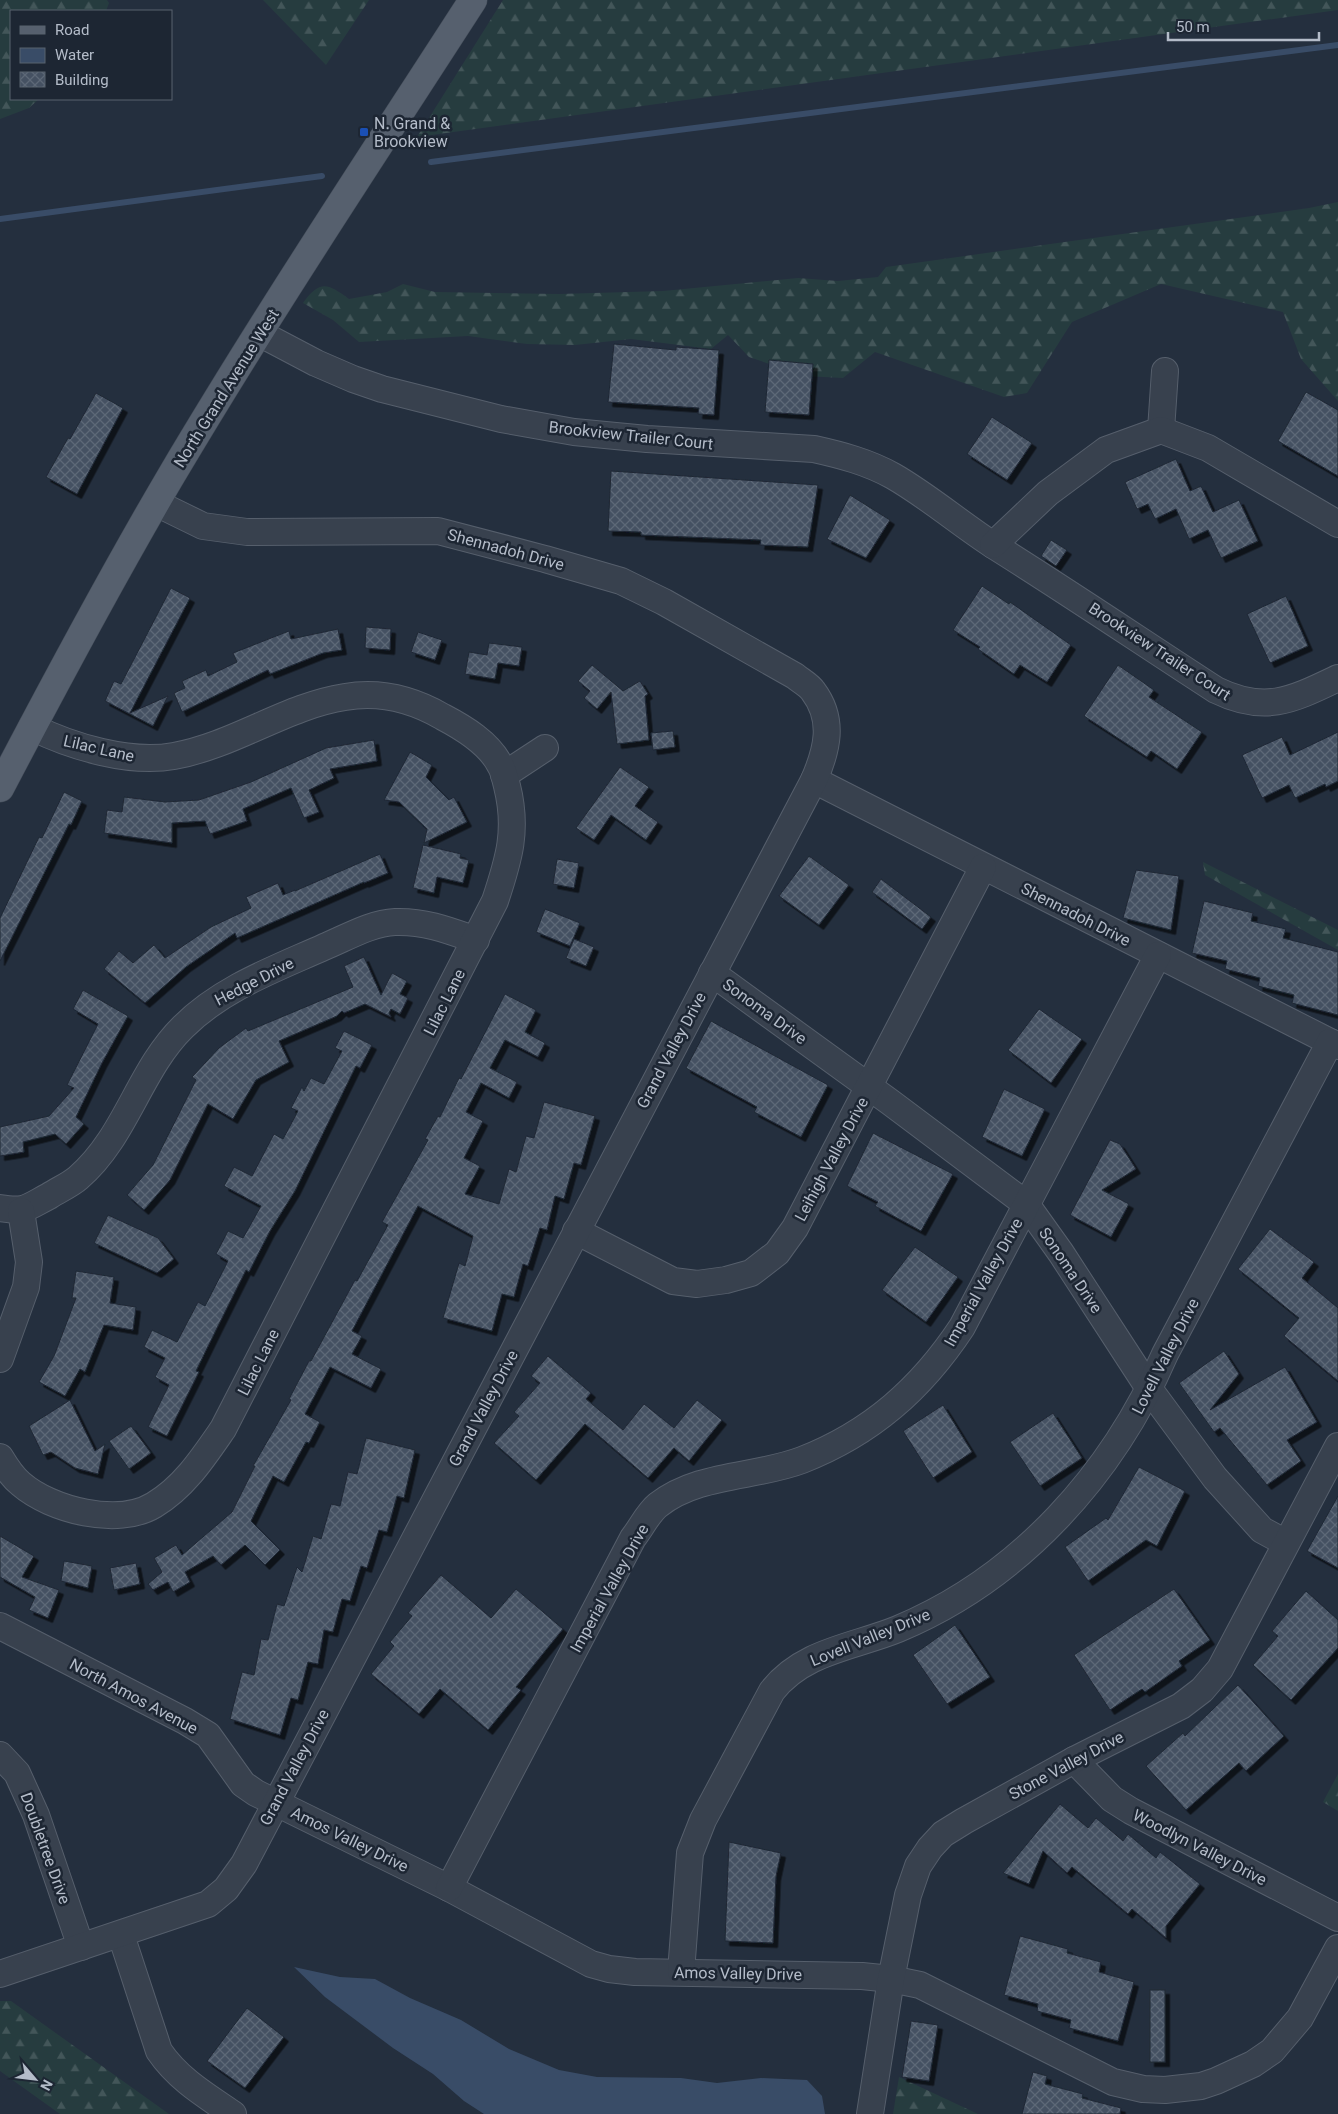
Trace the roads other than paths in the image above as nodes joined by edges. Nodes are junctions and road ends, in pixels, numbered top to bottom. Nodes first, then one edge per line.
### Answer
1 (473, 0) edge
2 (259, 333) junction
3 (1165, 371) dead end
4 (1161, 430) junction
5 (156, 503) junction
6 (1338, 524) edge
7 (993, 545) junction
8 (1338, 678) edge
9 (821, 706) joint
10 (32, 727) junction
11 (545, 748) dead end
12 (504, 774) junction
13 (814, 780) junction
14 (0, 788) edge
15 (983, 867) junction
16 (476, 940) junction
17 (1158, 955) junction
18 (712, 973) junction
19 (1334, 1044) edge
20 (868, 1087) junction
21 (1026, 1204) junction
22 (10, 1210) edge
23 (576, 1231) junction
24 (0, 1359) edge
25 (1150, 1390) junction
26 (1337, 1452) edge
27 (0, 1457) edge
28 (1286, 1543) junction
29 (0, 1626) edge
30 (0, 1755) edge
31 (1074, 1760) junction
32 (275, 1802) junction
33 (448, 1888) junction
34 (1338, 1918) edge
35 (121, 1935) junction
36 (81, 1947) junction
37 (1338, 1948) edge
38 (681, 1972) junction
39 (0, 1974) edge
40 (891, 1979) junction
41 (233, 2114) edge
42 (870, 2114) edge

1 - 2 main road, North Grand Avenue West
2 - 5 main road, North Grand Avenue West
2 - 7 street, Brookview Trailer Court
3 - 4 street
4 - 6 street
4 - 7 street
5 - 9 street, Shennadoh Drive
5 - 10 main road, North Grand Avenue West
7 - 8 street, Brookview Trailer Court
9 - 13 street, Grand Valley Drive
10 - 12 street, Lilac Lane
10 - 14 main road, North Grand Avenue West
11 - 12 street
12 - 16 street, Lilac Lane
13 - 15 street, Shennadoh Drive
13 - 18 street, Grand Valley Drive
15 - 17 street, Shennadoh Drive
15 - 20 street, Leihigh Valley Drive
16 - 22 street, Hedge Drive
16 - 27 street, Lilac Lane
17 - 19 street, Shennadoh Drive
17 - 21 street, Imperial Valley Drive
18 - 20 street, Sonoma Drive
18 - 23 street, Grand Valley Drive
19 - 25 street, Lovell Valley Drive
20 - 21 street, Sonoma Drive
20 - 23 street, Leihigh Valley Drive
21 - 25 street, Sonoma Drive
21 - 33 street, Imperial Valley Drive
22 - 24 street
23 - 32 street, Grand Valley Drive
25 - 28 street, Sonoma Drive
25 - 38 street, Lovell Valley Drive
26 - 28 street, Stone Valley Drive
28 - 31 street, Stone Valley Drive
29 - 32 street, North Amos Avenue
30 - 36 street, Doubletree Drive
31 - 34 street, Woodlyn Valley Drive
31 - 40 street, Stone Valley Drive
32 - 33 street, Amos Valley Drive
32 - 35 street, Grand Valley Drive
33 - 38 street, Amos Valley Drive
35 - 36 street, Grand Valley Drive
35 - 41 street
36 - 39 street, Grand Valley Drive
37 - 40 street, Amos Valley Drive
38 - 40 street, Amos Valley Drive
40 - 42 street, Stone Valley Drive

